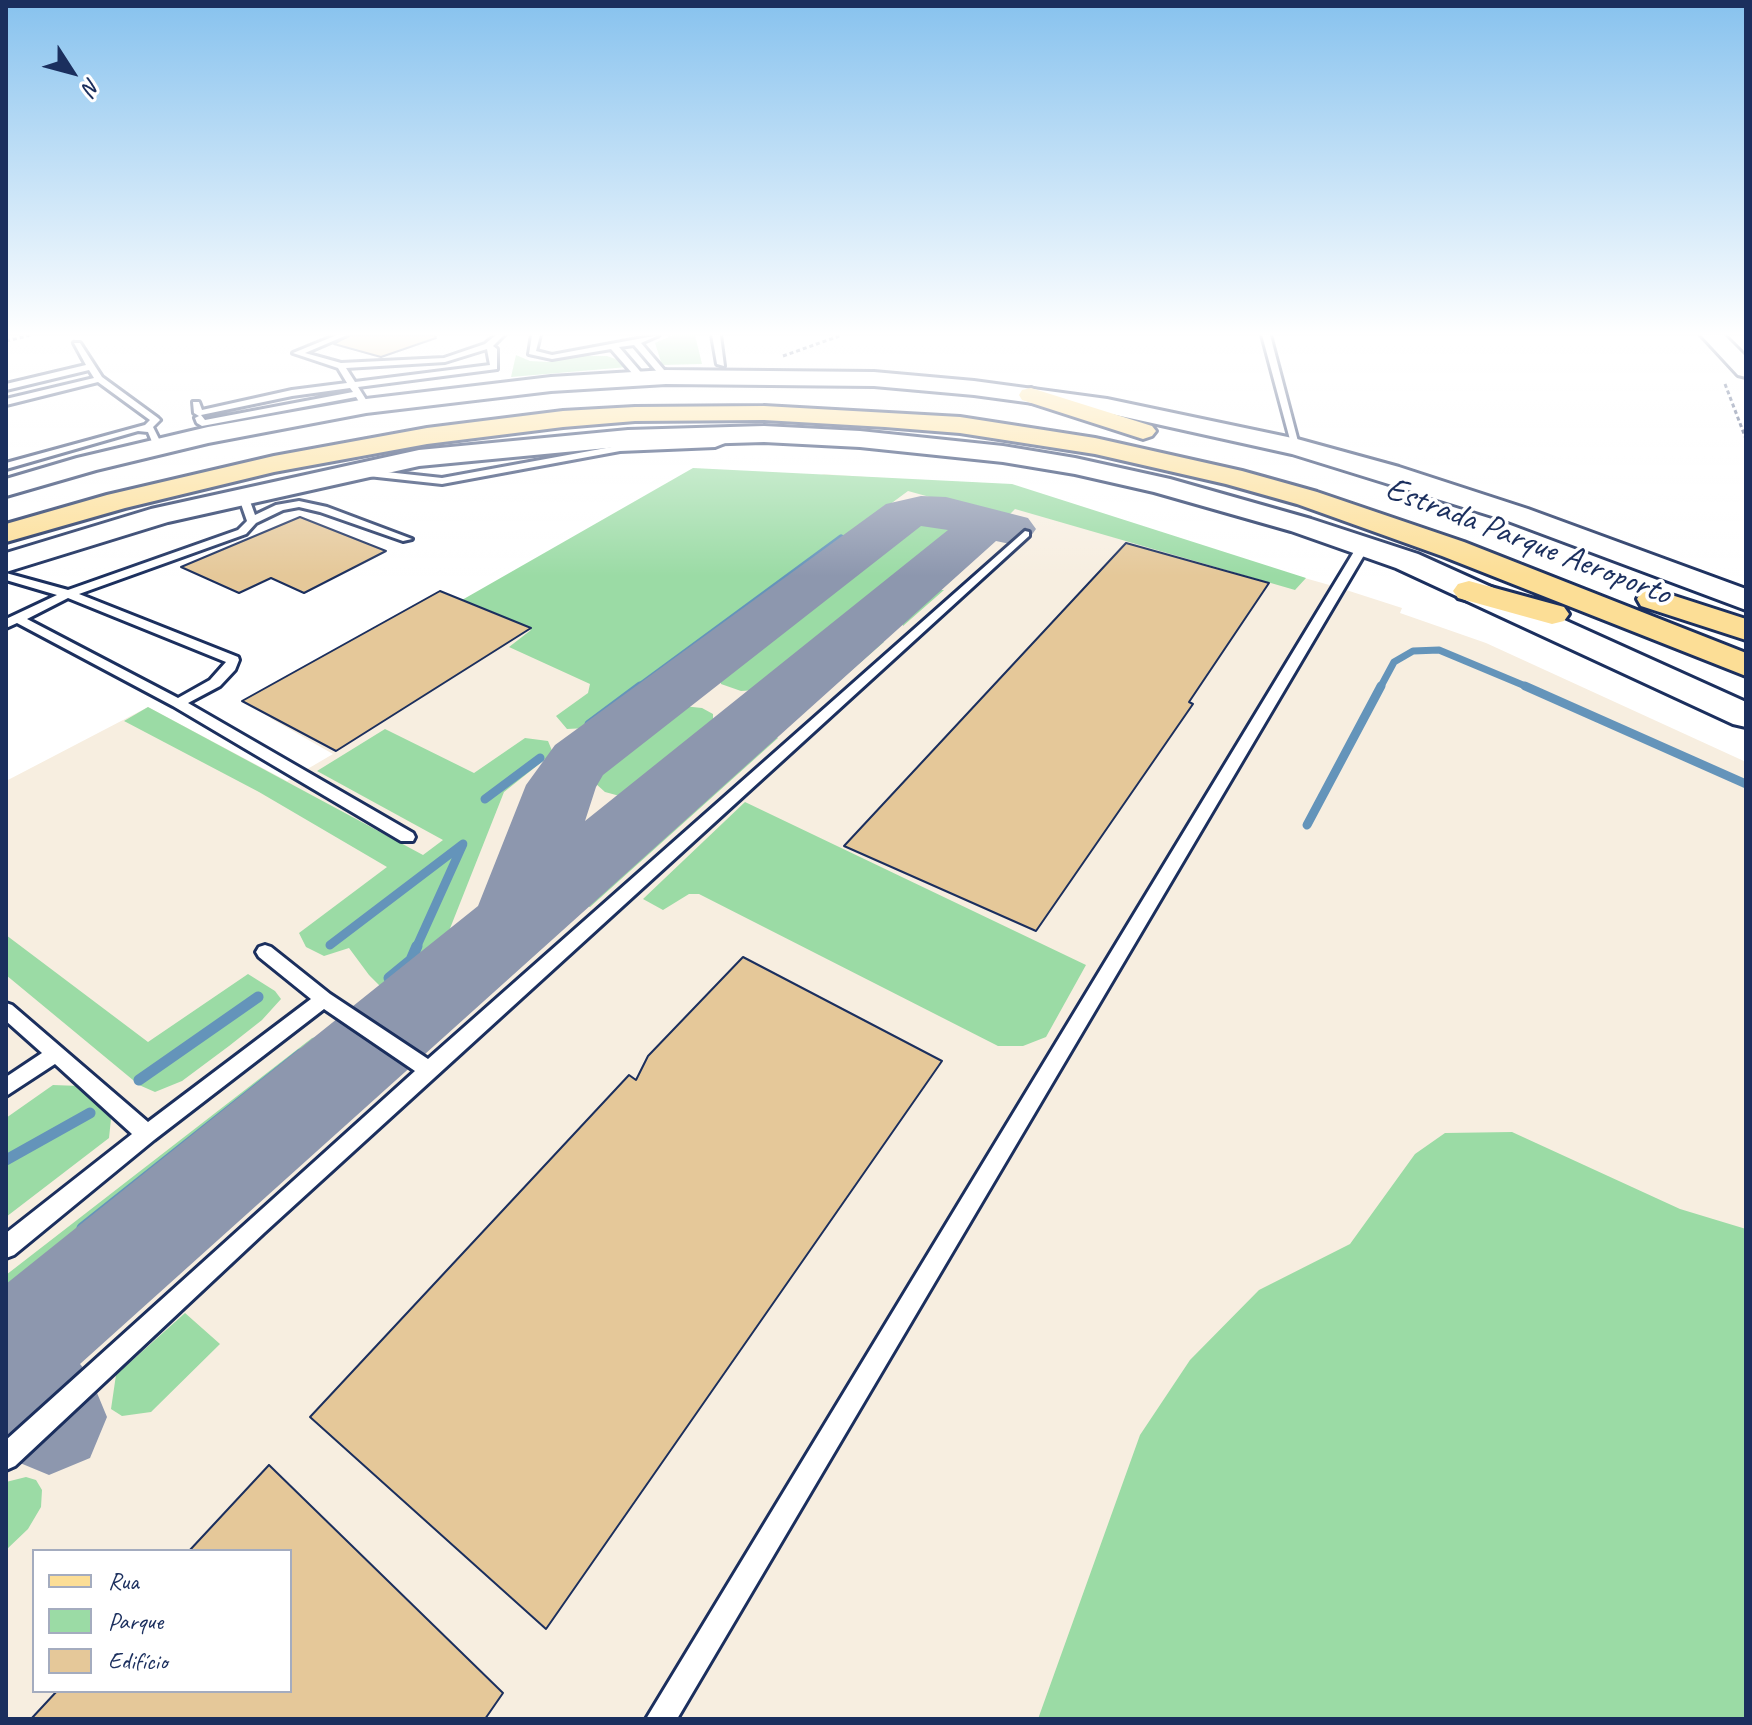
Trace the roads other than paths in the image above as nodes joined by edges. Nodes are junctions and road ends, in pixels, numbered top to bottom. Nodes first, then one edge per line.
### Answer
1 (149, 416) edge
2 (216, 416) edge
3 (231, 416) edge
4 (465, 416) edge
5 (647, 416) edge
6 (790, 416) edge
7 (992, 416) edge
8 (1092, 416) edge
9 (1155, 416) edge
10 (1288, 416) edge
11 (201, 419) junction
12 (152, 437) junction
13 (624, 443) junction
14 (1183, 446) junction
15 (1297, 447) junction
16 (37, 457) junction
17 (63, 463) junction
18 (6, 466) edge
19 (364, 468) junction
20 (331, 475) junction
21 (6, 488) edge
22 (248, 508) junction
23 (14, 524) edge
24 (1025, 534) dead end
25 (407, 539) dead end
26 (1364, 545) junction
27 (6, 563) edge
28 (6, 576) edge
29 (1606, 583) junction
30 (1469, 591) junction
31 (68, 594) junction
32 (1746, 600) edge
33 (12, 622) edge
34 (1746, 630) edge
35 (1746, 639) edge
36 (1746, 666) edge
37 (178, 703) junction
38 (1746, 716) edge
39 (407, 837) dead end
40 (265, 952) dead end
41 (324, 999) junction
42 (6, 1010) edge
43 (56, 1053) junction
44 (430, 1071) junction
45 (6, 1088) edge
46 (147, 1134) junction
47 (6, 1247) edge
48 (6, 1457) edge
49 (661, 1719) edge

1 - 12 lane
2 - 11 lane
3 - 11 street
4 - 23 main road, Estrada Parque Aeroporto
5 - 23 main road, Estrada Parque Aeroporto
6 - 36 main road, Estrada Parque Aeroporto
7 - 14 main road, Estrada Parque Aeroporto
8 - 14 main road
9 - 15 street
10 - 15 lane
11 - 12 street
12 - 17 street
13 - 19 street
13 - 20 lane
13 - 26 street
14 - 29 main road, Estrada Parque Aeroporto
15 - 32 street
16 - 17 lane
16 - 17 lane
16 - 18 lane
17 - 21 street
19 - 20 street
19 - 23 main road
20 - 22 street
22 - 25 lane
22 - 27 street
22 - 31 lane
24 - 44 lane
26 - 30 street
26 - 49 lane
28 - 31 lane
29 - 34 main road
29 - 35 main road, Estrada Parque Aeroporto
30 - 36 main road
30 - 38 street
31 - 33 lane
31 - 37 lane
33 - 37 lane
37 - 39 lane
40 - 41 lane
41 - 44 lane
41 - 46 lane
42 - 43 lane
43 - 45 lane
43 - 46 lane
44 - 48 lane
46 - 47 lane

